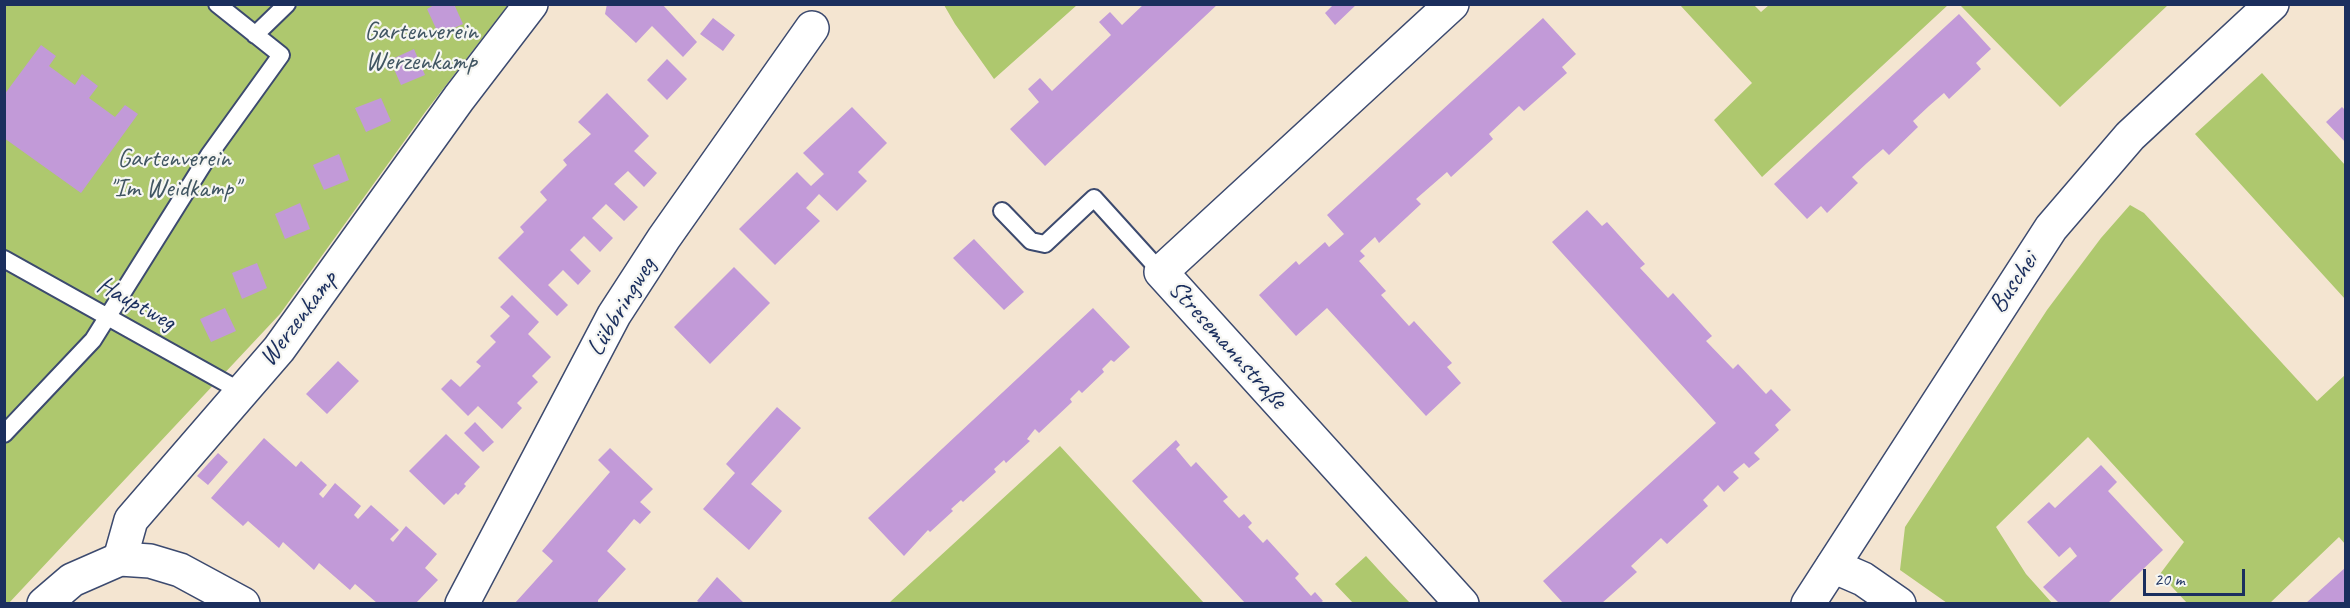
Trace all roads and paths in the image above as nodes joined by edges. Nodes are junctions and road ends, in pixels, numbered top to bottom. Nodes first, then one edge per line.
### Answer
1 (217, 4) edge
2 (287, 4) edge
3 (531, 4) edge
4 (1452, 4) edge
5 (2272, 4) edge
6 (812, 28) dead end
7 (255, 35) junction
8 (1002, 211) dead end
9 (4, 259) edge
10 (1161, 272) junction
11 (108, 317) junction
12 (242, 392) junction
13 (4, 434) edge
14 (120, 559) junction
15 (1833, 566) junction
16 (44, 603) edge
17 (243, 603) edge
18 (462, 603) edge
19 (1462, 603) edge
20 (1808, 603) edge
21 (1899, 603) edge

1 - 7 lane
2 - 7 lane
3 - 12 street, Werzenkamp
4 - 10 street, Stresemannstraße
5 - 15 street, Buschei
6 - 18 street, Lübbringweg
7 - 11 lane
8 - 10 lane
9 - 11 lane, Hauptweg
10 - 19 street, Stresemannstraße
11 - 12 lane, Hauptweg
11 - 13 lane
12 - 14 street, Werzenkamp
14 - 16 street
14 - 17 street
15 - 20 street, Buschei
15 - 21 street

